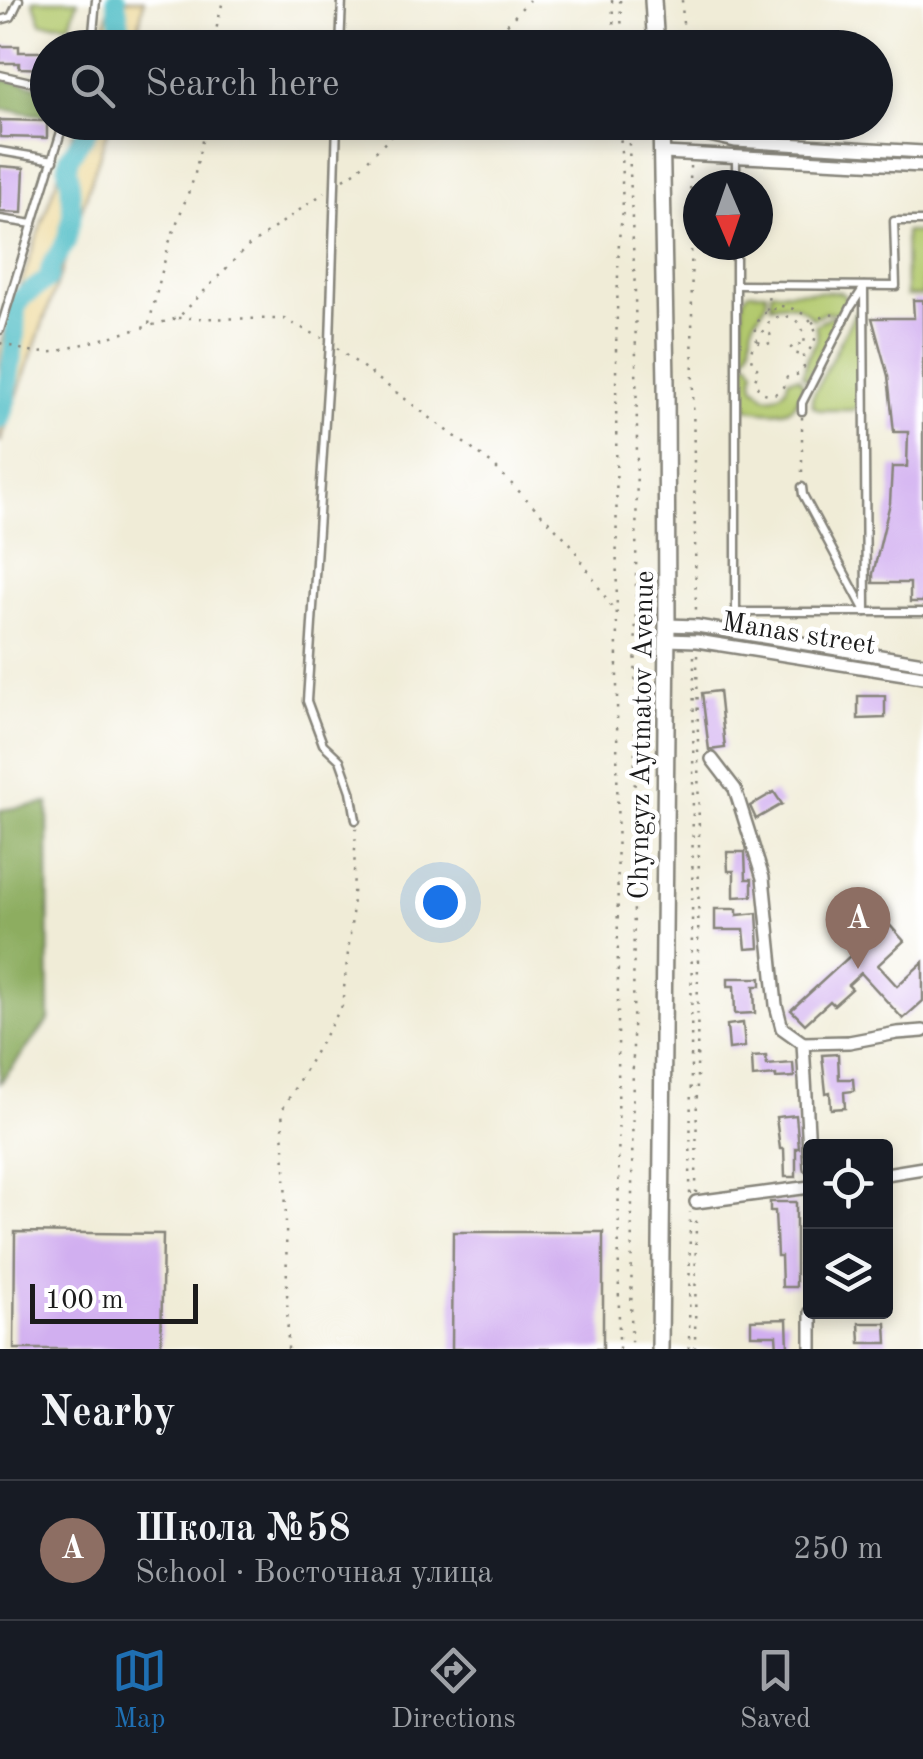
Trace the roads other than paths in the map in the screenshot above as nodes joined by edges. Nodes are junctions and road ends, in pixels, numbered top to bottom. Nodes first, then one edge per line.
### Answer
1 (18, 0) edge
2 (96, 0) edge
3 (342, 0) edge
4 (653, 0) edge
5 (0, 20) edge
6 (93, 30) edge
7 (341, 30) edge
8 (655, 30) edge
9 (0, 75) edge
10 (30, 82) edge
11 (59, 140) edge
12 (336, 140) edge
13 (662, 140) edge
14 (731, 140) edge
15 (735, 141) junction
16 (0, 151) edge
17 (923, 152) edge
18 (663, 153) junction
19 (736, 156) junction
20 (54, 160) junction
21 (923, 166) edge
22 (736, 170) edge
23 (0, 220) edge
24 (923, 221) edge
25 (34, 224) junction
26 (736, 260) edge
27 (736, 286) junction
28 (864, 286) junction
29 (0, 295) edge
30 (12, 297) junction
31 (0, 330) edge
32 (802, 411) road end
33 (802, 487) road end
34 (736, 612) junction
35 (866, 612) junction
36 (923, 612) edge
37 (667, 633) junction
38 (736, 633) junction
39 (923, 663) edge
40 (923, 677) edge
41 (712, 759) dead end
42 (356, 820) road end
43 (923, 1031) edge
44 (804, 1043) junction
45 (809, 1139) edge
46 (923, 1168) edge
47 (893, 1173) edge
48 (803, 1188) edge
49 (696, 1202) road end
50 (811, 1319) edge
51 (660, 1349) edge
52 (811, 1349) edge

1 - 5 lane
2 - 6 lane
3 - 7 lane
4 - 8 main road
9 - 10 lane
11 - 20 lane
12 - 42 lane
13 - 18 main road, Chyngyz Aytmatov Avenue
14 - 15 street
15 - 17 street
15 - 19 street
16 - 20 lane
18 - 19 street
18 - 37 main road, Chyngyz Aytmatov Avenue
19 - 21 street
19 - 22 lane
20 - 25 lane
23 - 25 lane
24 - 28 lane
25 - 30 lane
26 - 27 lane
27 - 28 lane
27 - 34 lane
28 - 32 lane
28 - 35 lane
29 - 30 lane
30 - 31 lane
33 - 35 lane
34 - 35 lane
34 - 38 lane
35 - 36 lane
37 - 38 street, Manas street
37 - 40 street, Manas street
37 - 51 main road, Chyngyz Aytmatov Avenue
38 - 39 street, Manas street
41 - 44 street
43 - 44 street
44 - 45 street
46 - 47 street
48 - 49 street
50 - 52 street

